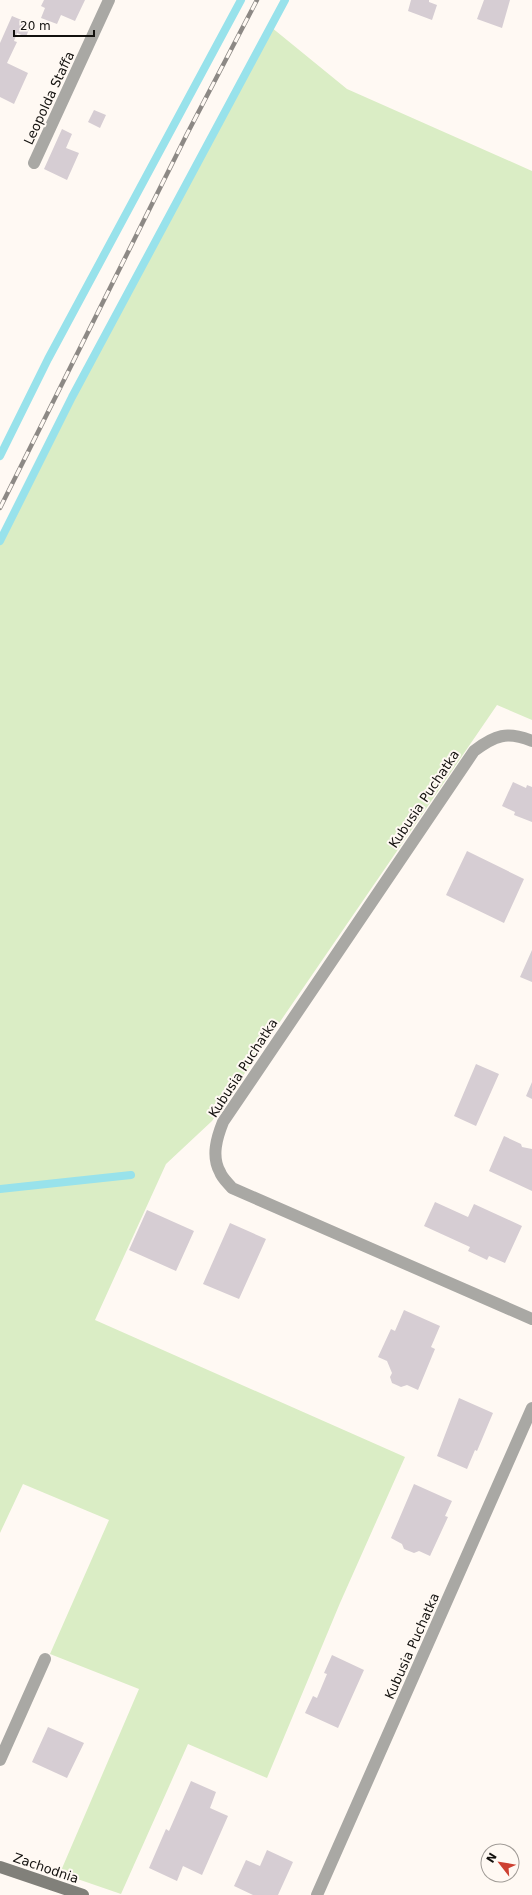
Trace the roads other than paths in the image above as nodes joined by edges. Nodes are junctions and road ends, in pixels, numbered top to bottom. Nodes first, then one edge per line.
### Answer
1 (109, 0) edge
2 (34, 164) dead end
3 (532, 741) edge
4 (532, 1319) edge
5 (532, 1408) edge
6 (46, 1659) dead end
7 (0, 1760) edge
8 (0, 1867) edge
9 (83, 1895) edge
10 (317, 1895) edge

1 - 2 street, Leopolda Staffa
3 - 4 street, Kubusia Puchatka
5 - 10 street, Kubusia Puchatka
6 - 7 street
8 - 9 street, Zachodnia

